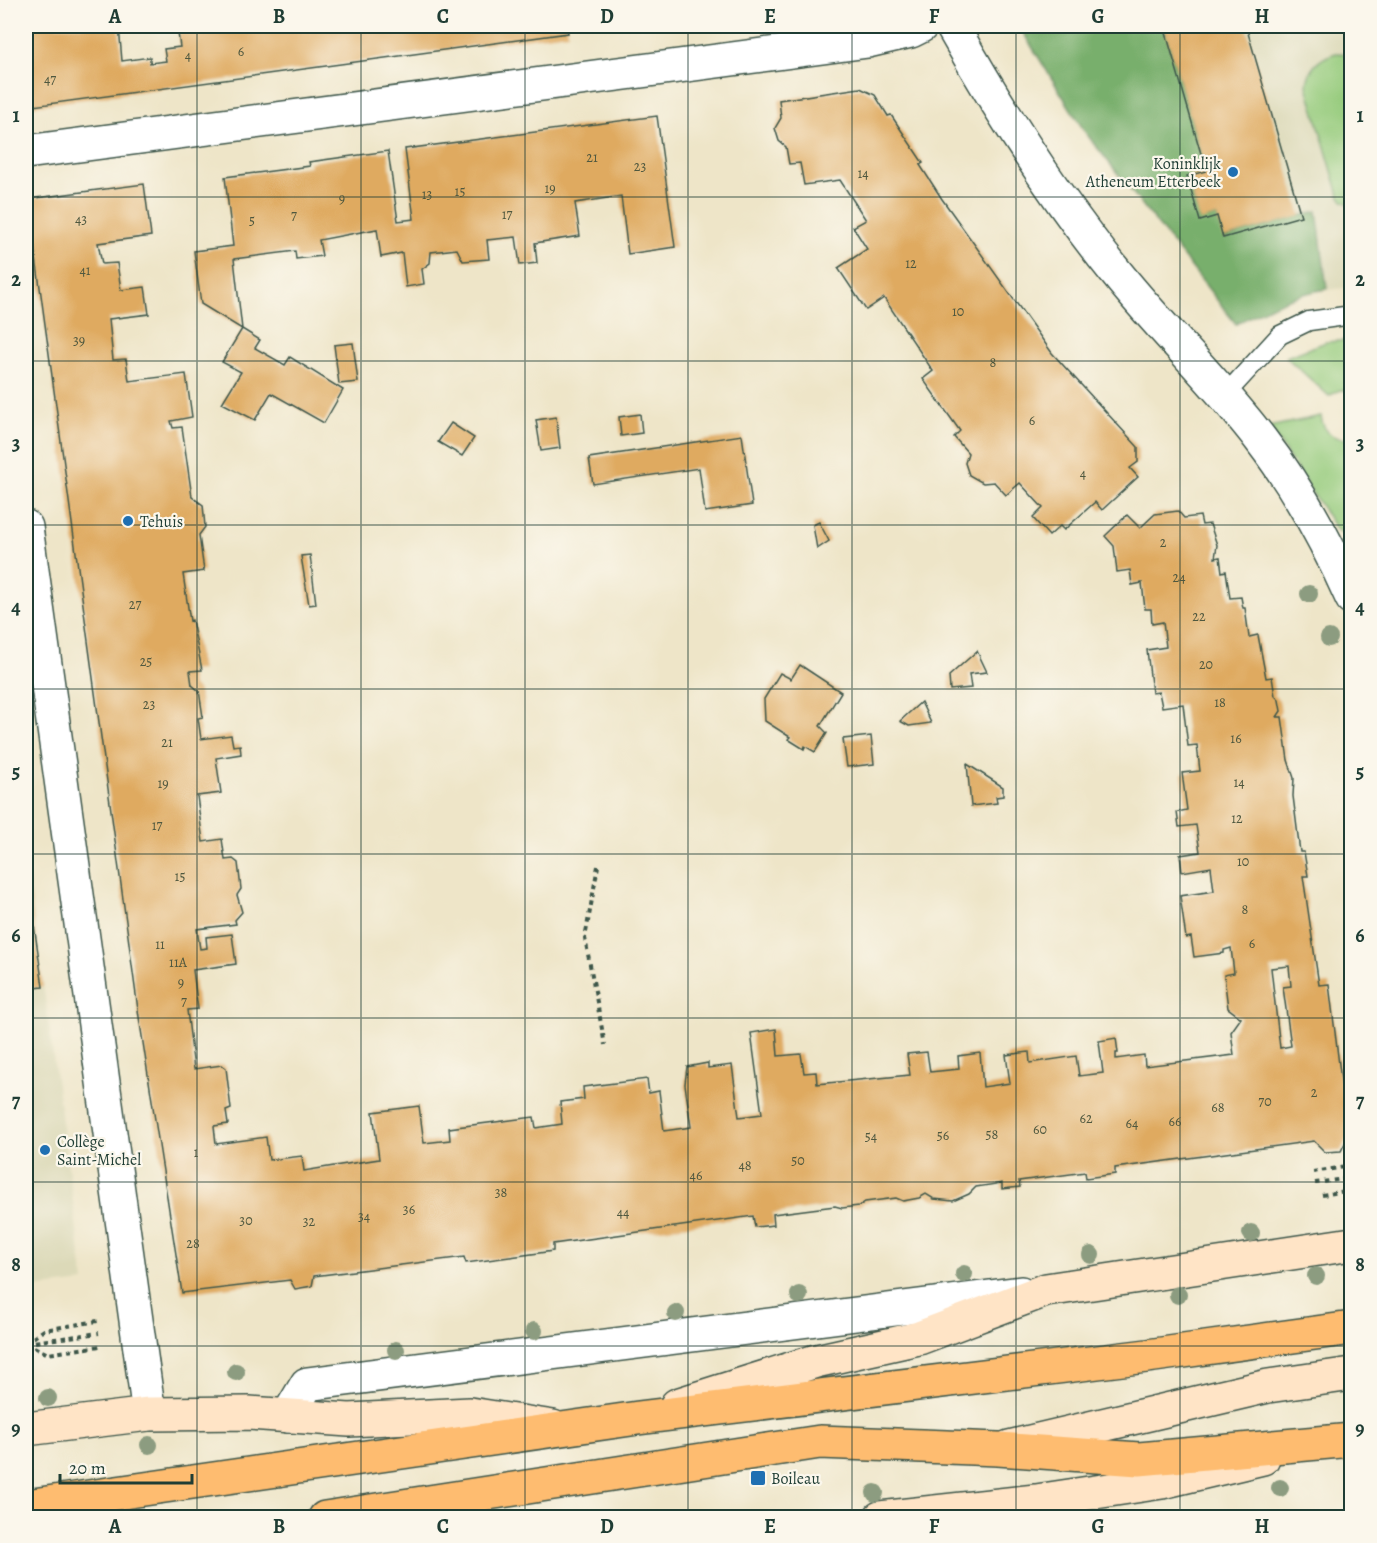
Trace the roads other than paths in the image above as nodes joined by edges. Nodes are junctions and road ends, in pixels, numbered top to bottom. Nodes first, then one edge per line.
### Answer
1 (921, 26) edge
2 (952, 26) edge
3 (26, 152) edge
4 (1352, 315) edge
5 (1224, 396) junction
6 (26, 527) edge
7 (1341, 555) edge
8 (1352, 598) edge
9 (1352, 1244) edge
10 (1046, 1290) junction
11 (1352, 1328) edge
12 (1352, 1374) edge
13 (149, 1414) junction
14 (288, 1416) junction
15 (638, 1418) junction
16 (26, 1429) edge
17 (567, 1429) junction
18 (1341, 1441) edge
19 (998, 1449) junction
20 (26, 1506) edge
21 (325, 1518) edge
22 (880, 1518) edge

1 - 3 street
2 - 5 street
4 - 5 lane
5 - 7 street
6 - 13 street
7 - 8 street
9 - 10 main road
10 - 14 street
10 - 15 main road
11 - 15 main road
12 - 19 main road
13 - 14 main road
13 - 16 main road
14 - 17 main road
15 - 17 main road
17 - 20 main road
18 - 19 main road
18 - 22 main road
19 - 21 main road

